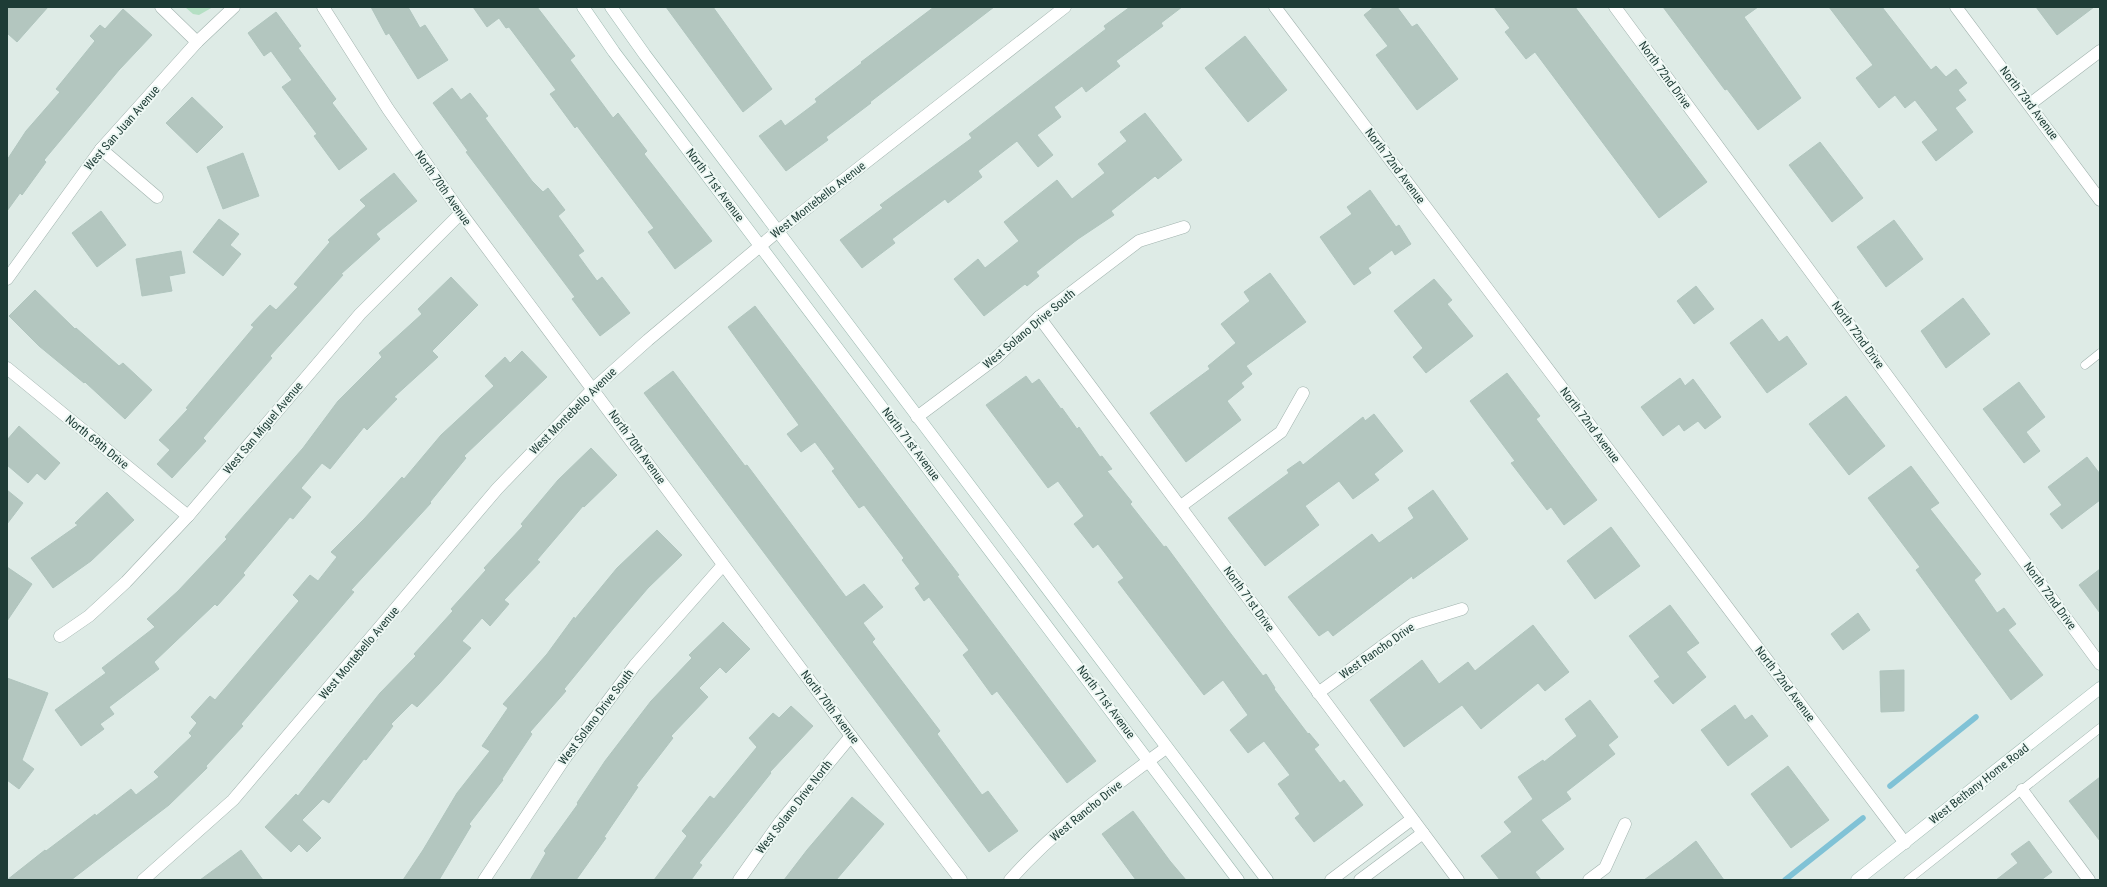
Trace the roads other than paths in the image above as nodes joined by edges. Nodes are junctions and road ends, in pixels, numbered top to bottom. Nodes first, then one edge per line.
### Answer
1 (161, 7) edge
2 (234, 7) edge
3 (323, 7) edge
4 (583, 7) edge
5 (611, 7) edge
6 (1065, 7) edge
7 (1275, 7) edge
8 (1615, 7) edge
9 (1956, 7) edge
10 (198, 42) junction
11 (2100, 51) edge
12 (2030, 104) junction
13 (100, 150) junction
14 (157, 197) dead end
15 (2100, 200) edge
16 (461, 213) junction
17 (1184, 227) dead end
18 (778, 231) junction
19 (761, 245) junction
20 (7, 279) edge
21 (1039, 317) junction
22 (2100, 353) edge
23 (2085, 365) dead end
24 (7, 368) edge
25 (593, 389) junction
26 (1304, 393) dead end
27 (917, 417) junction
28 (900, 430) junction
29 (1181, 506) junction
30 (188, 516) junction
31 (723, 564) junction
32 (1462, 609) dead end
33 (60, 636) dead end
34 (2100, 664) edge
35 (2100, 688) edge
36 (1318, 693) junction
37 (2100, 728) edge
38 (851, 736) junction
39 (1166, 748) junction
40 (1150, 760) junction
41 (2022, 790) junction
42 (1412, 819) junction
43 (1625, 824) dead end
44 (1423, 833) junction
45 (1904, 842) junction
46 (159, 875) edge
47 (1344, 876) edge
48 (144, 880) edge
49 (484, 880) edge
50 (739, 880) edge
51 (961, 880) edge
52 (1010, 880) edge
53 (1238, 880) edge
54 (1267, 880) edge
55 (1331, 880) edge
56 (1360, 880) edge
57 (1458, 880) edge
58 (1589, 880) edge
59 (1857, 880) edge
60 (1908, 880) edge
61 (2089, 880) edge

1 - 10 street
2 - 10 street, West San Juan Avenue
3 - 16 street, North 70th Avenue
4 - 19 street, North 71st Avenue
5 - 18 street, North 71st Avenue
6 - 18 street, West Montebello Avenue
7 - 45 street, North 72nd Avenue
8 - 34 street, North 72nd Drive
9 - 12 street, North 73rd Avenue
10 - 13 street, West San Juan Avenue
11 - 12 street
12 - 15 street, North 73rd Avenue
13 - 14 street
13 - 20 street, West San Juan Avenue
16 - 25 street, North 70th Avenue
16 - 30 street, West San Miguel Avenue
17 - 21 street, West Solano Drive South
18 - 19 street, West Montebello Avenue
18 - 27 street, North 71st Avenue
19 - 25 street, West Montebello Avenue
19 - 28 street, North 71st Avenue
21 - 27 street, West Solano Drive South
21 - 29 street, North 71st Drive
22 - 23 lane
24 - 30 street, North 69th Drive
25 - 31 street, North 70th Avenue
25 - 46 street, West Montebello Avenue
26 - 29 street
27 - 28 street, West Solano Drive South
27 - 39 street, North 71st Avenue
28 - 40 street, North 71st Avenue
29 - 36 street, North 71st Drive
30 - 33 street, West San Miguel Avenue
31 - 38 street, North 70th Avenue
31 - 49 street, West Solano Drive South
32 - 36 street, West Rancho Drive
35 - 45 street, West Bethany Home Road
36 - 42 street, North 71st Drive
37 - 41 lane
38 - 50 street, West Solano Drive North
38 - 51 street, North 70th Avenue
39 - 40 street, West Rancho Drive
39 - 54 street, North 71st Avenue
40 - 52 street, West Rancho Drive
40 - 53 street, North 71st Avenue
41 - 60 lane
41 - 61 street
42 - 44 street, North 71st Drive
42 - 47 street
43 - 58 street
44 - 56 street
44 - 57 street, North 71st Drive
45 - 59 street, West Bethany Home Road
46 - 48 street, West Montebello Avenue
47 - 55 street

